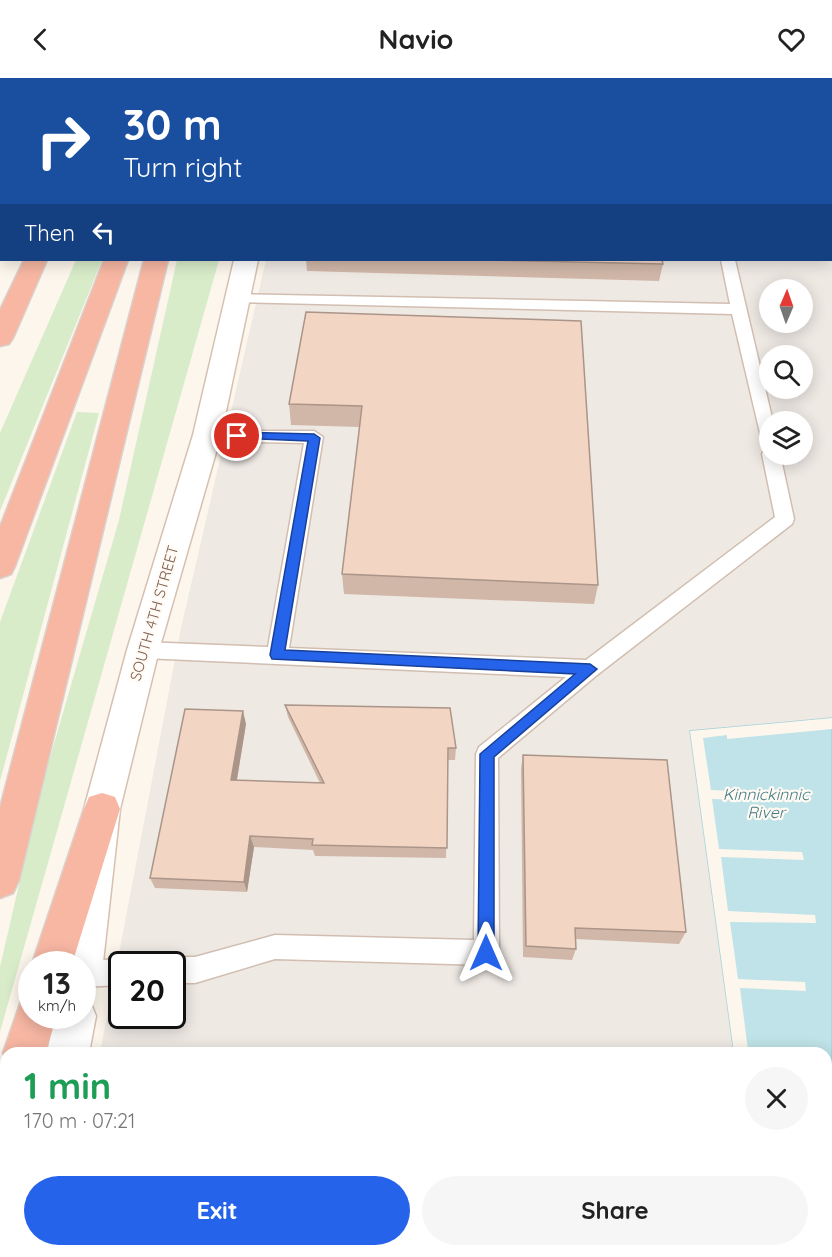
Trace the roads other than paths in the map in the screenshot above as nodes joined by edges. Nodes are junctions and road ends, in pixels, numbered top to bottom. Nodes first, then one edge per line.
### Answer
1 (35, 261) edge
2 (116, 261) edge
3 (156, 261) edge
4 (246, 261) edge
5 (729, 261) edge
6 (238, 297) junction
7 (740, 309) junction
8 (0, 338) edge
9 (762, 411) edge
10 (207, 435) junction
11 (773, 465) edge
12 (0, 566) edge
13 (143, 650) junction
14 (277, 655) junction
15 (590, 669) junction
16 (102, 808) junction
17 (0, 880) edge
18 (56, 951) edge
19 (85, 951) edge
20 (186, 970) edge
21 (32, 1029) edge
22 (73, 1029) edge
23 (26, 1047) edge
24 (69, 1047) edge

1 - 8 highway
2 - 12 highway
3 - 17 highway
4 - 6 street, SOUTH 4TH STREET
5 - 7 lane
6 - 7 lane
6 - 10 street, SOUTH 4TH STREET
7 - 9 lane
10 - 13 street, SOUTH 4TH STREET
10 - 14 lane
11 - 15 lane
13 - 14 lane
13 - 16 street, SOUTH 4TH STREET
14 - 15 lane
15 - 20 lane
16 - 18 highway
16 - 19 street, SOUTH 4TH STREET
21 - 23 highway
22 - 24 street

